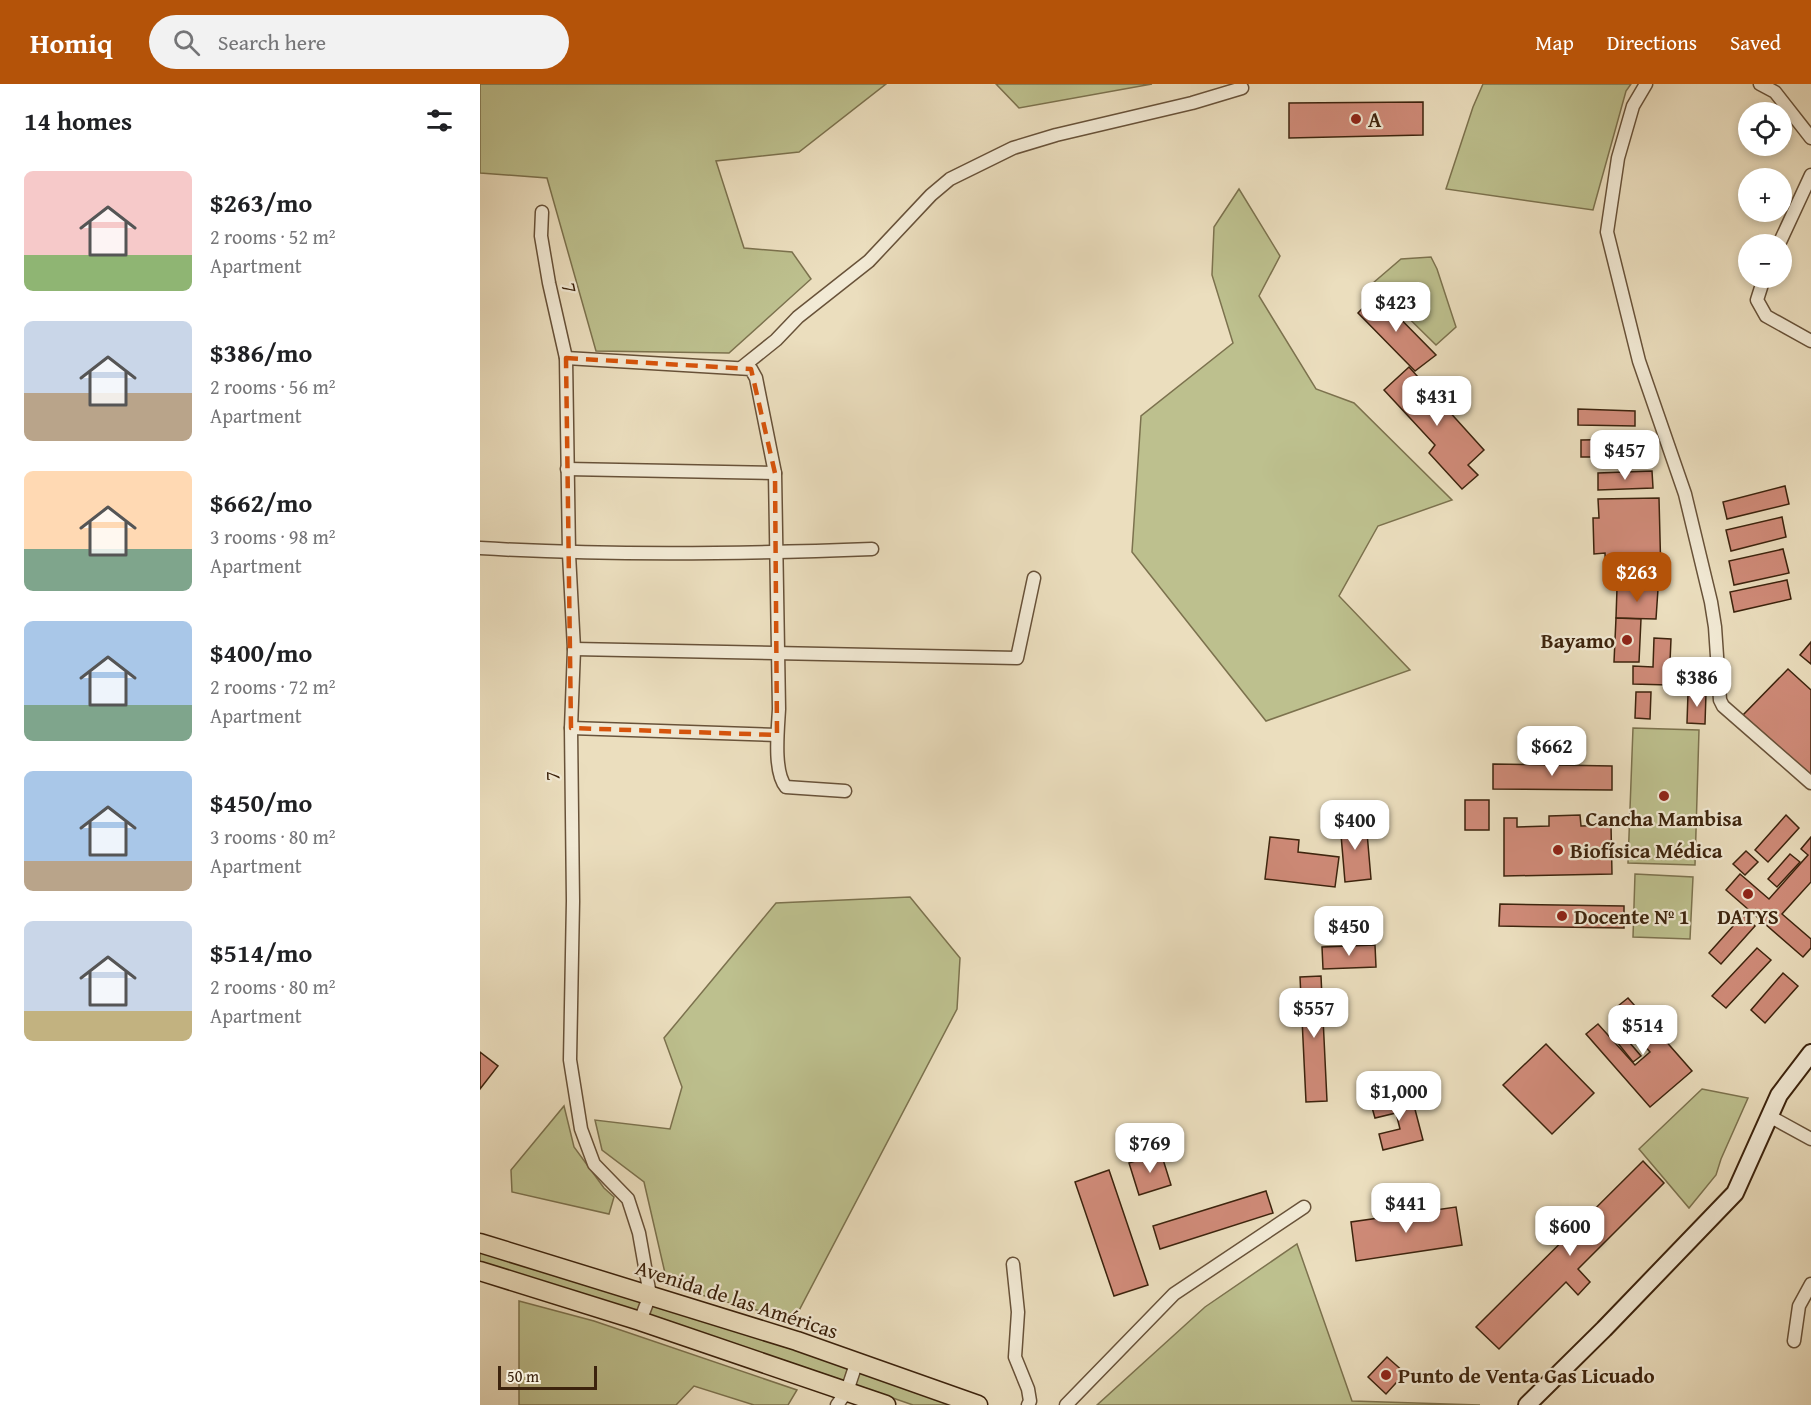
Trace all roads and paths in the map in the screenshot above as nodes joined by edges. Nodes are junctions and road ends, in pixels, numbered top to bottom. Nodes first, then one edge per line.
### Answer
1 (1646, 84) edge
2 (1760, 84) edge
3 (1242, 88) dead end
4 (1811, 138) edge
5 (1811, 175) edge
6 (542, 212) dead end
7 (1784, 234) edge
8 (1761, 288) edge
9 (1811, 341) edge
10 (566, 358) junction
11 (741, 368) junction
12 (567, 469) junction
13 (775, 473) junction
14 (480, 548) edge
15 (872, 549) dead end
16 (777, 553) junction
17 (569, 554) junction
18 (1034, 578) dead end
19 (574, 649) junction
20 (777, 653) junction
21 (571, 728) junction
22 (777, 735) junction
23 (1811, 783) edge
24 (845, 791) dead end
25 (1811, 1053) edge
26 (1769, 1116) junction
27 (1811, 1139) edge
28 (1304, 1207) dead end
29 (480, 1243) edge
30 (1013, 1264) dead end
31 (480, 1271) edge
32 (1811, 1284) edge
33 (650, 1295) junction
34 (640, 1321) junction
35 (1794, 1341) dead end
36 (857, 1361) junction
37 (842, 1398) edge
38 (886, 1405) edge
39 (978, 1405) edge
40 (1028, 1405) edge
41 (1066, 1405) edge
42 (1527, 1405) edge

1 - 23 street
2 - 4 street
3 - 11 street
5 - 7 street
6 - 10 street, 7
8 - 9 street
10 - 11 street
10 - 12 street, 7
11 - 13 street
12 - 13 street
12 - 17 street, 7
13 - 16 street
14 - 17 street
15 - 16 street
16 - 17 street
16 - 20 street
17 - 19 street, 7
18 - 20 street
19 - 20 street
19 - 21 street, 7
20 - 22 street
21 - 22 street
21 - 33 street, 7
22 - 24 street
25 - 26 main road
26 - 27 street
26 - 42 main road
28 - 41 street
29 - 33 main road, Avenida de las Américas
30 - 40 street
31 - 34 main road
32 - 35 street
33 - 34 street
33 - 36 main road, Avenida de las Américas
34 - 37 main road
36 - 37 street
36 - 39 main road, Avenida de las Américas
37 - 38 main road

